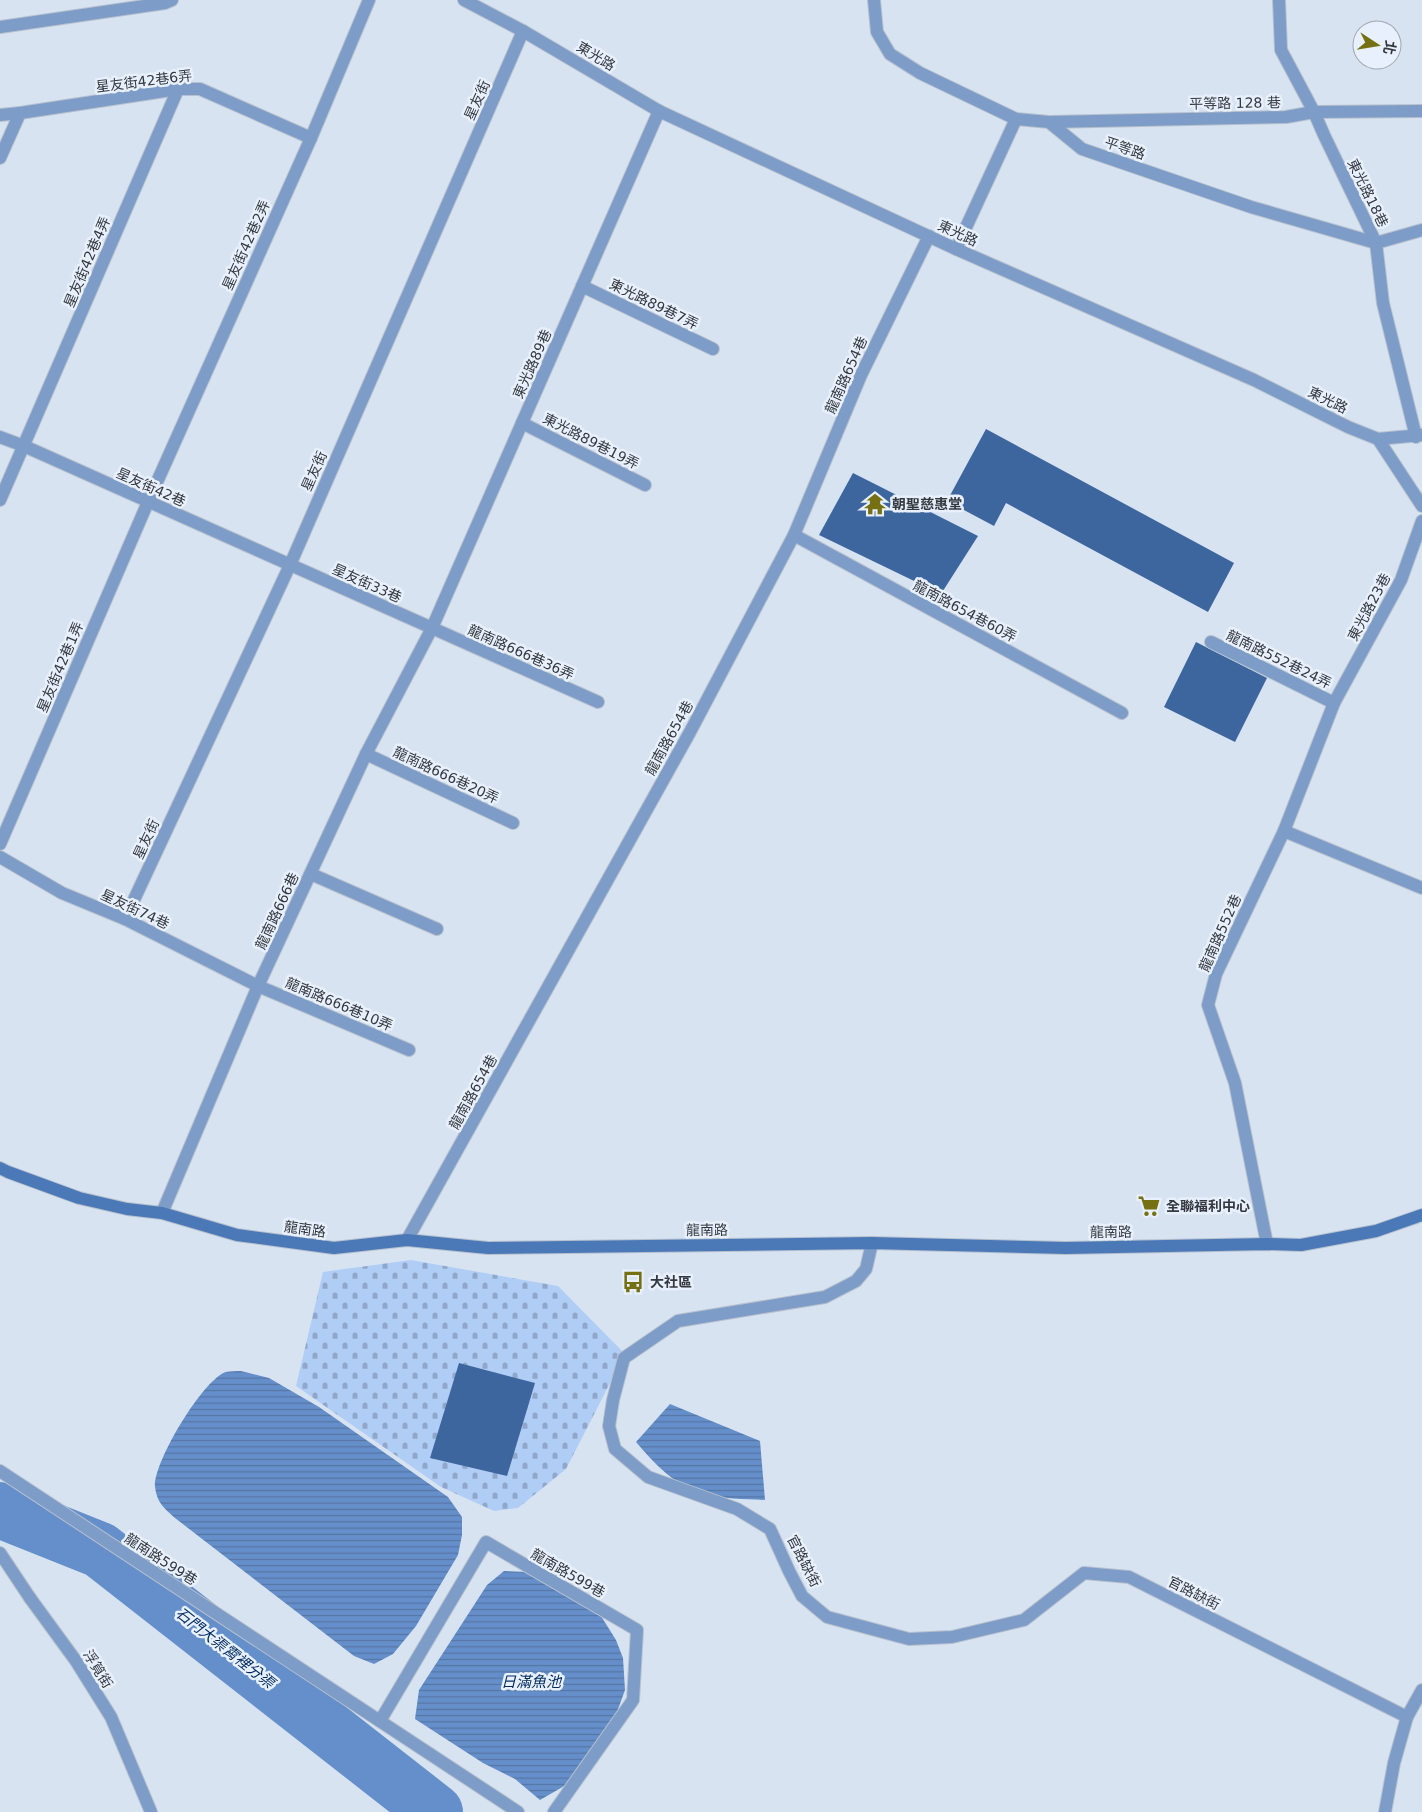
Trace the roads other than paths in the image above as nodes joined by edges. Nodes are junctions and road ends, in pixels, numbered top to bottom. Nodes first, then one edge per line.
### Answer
1 (172, 0) edge
2 (369, 0) edge
3 (464, 0) edge
4 (874, 0) edge
5 (1280, 0) edge
6 (0, 26) edge
7 (523, 31) junction
8 (178, 89) junction
9 (659, 111) junction
10 (1422, 111) edge
11 (1314, 112) junction
12 (20, 113) junction
13 (0, 115) edge
14 (1016, 119) junction
15 (1049, 122) junction
16 (311, 138) junction
17 (0, 158) edge
18 (1422, 230) edge
19 (928, 236) junction
20 (1376, 243) junction
21 (956, 249) junction
22 (582, 286) junction
23 (713, 348) dead end
24 (522, 424) junction
25 (1419, 436) edge
26 (0, 437) edge
27 (1378, 439) junction
28 (24, 446) junction
29 (646, 485) dead end
30 (0, 500) edge
31 (148, 502) junction
32 (1422, 506) edge
33 (1422, 521) edge
34 (794, 535) junction
35 (290, 565) junction
36 (432, 628) junction
37 (1211, 642) dead end
38 (598, 702) dead end
39 (1334, 703) junction
40 (1122, 713) dead end
41 (366, 754) junction
42 (513, 823) dead end
43 (1284, 831) junction
44 (0, 844) edge
45 (0, 857) edge
46 (311, 874) junction
47 (1422, 888) edge
48 (125, 920) junction
49 (437, 929) dead end
50 (258, 986) junction
51 (409, 1050) dead end
52 (3, 1170) edge
53 (162, 1213) junction
54 (1422, 1216) edge
55 (407, 1240) junction
56 (872, 1243) junction
57 (1267, 1244) junction
58 (0, 1471) edge
59 (0, 1553) edge
60 (1422, 1690) edge
61 (1407, 1717) junction
62 (380, 1721) junction
63 (151, 1812) edge
64 (518, 1812) edge
65 (554, 1812) edge
66 (1385, 1812) edge

1 - 6 street
2 - 16 street, 星友街42巷2弄
3 - 7 street, 東光路
4 - 14 street
5 - 11 street, 東光路18巷
7 - 9 street, 東光路
7 - 35 street, 星友街
8 - 12 street, 星友街42巷6弄
8 - 16 street, 星友街42巷6弄
8 - 28 street, 星友街42巷4弄
9 - 19 street, 東光路
9 - 22 street, 東光路89巷
10 - 11 street, 平等路 128 巷
11 - 15 street, 平等路 128 巷
11 - 20 street, 東光路18巷
12 - 13 street, 星友街42巷6弄
12 - 17 street
14 - 15 street
14 - 21 street
15 - 20 street, 平等路
16 - 31 street, 星友街42巷2弄
18 - 20 street
19 - 21 street, 東光路
19 - 34 street, 龍南路654巷
20 - 25 street, 東光路18巷
21 - 27 street, 東光路
22 - 23 street, 東光路89巷7弄
22 - 24 street, 東光路89巷
24 - 29 street, 東光路89巷19弄
24 - 36 street, 東光路89巷
25 - 27 street
26 - 28 street, 星友街42巷
27 - 32 street
28 - 30 street, 星友街42巷4弄
28 - 31 street, 星友街42巷
31 - 35 street, 星友街42巷
31 - 44 street, 星友街42巷1弄
33 - 39 street, 東光路23巷
34 - 40 street, 龍南路654巷60弄
34 - 55 street, 龍南路654巷
35 - 36 street, 星友街33巷
35 - 48 street, 星友街
36 - 38 street, 龍南路666巷36弄
36 - 41 street, 龍南路666巷
37 - 39 street, 龍南路552巷24弄
39 - 43 street, 龍南路552巷
41 - 42 street, 龍南路666巷20弄
41 - 46 street, 龍南路666巷
43 - 47 street
43 - 57 street, 龍南路552巷
45 - 48 street, 星友街74巷
46 - 49 street
46 - 50 street, 龍南路666巷
48 - 50 street, 星友街74巷
50 - 51 street, 龍南路666巷10弄
50 - 53 street, 龍南路666巷
52 - 53 main road, 龍南路
53 - 55 main road, 龍南路
54 - 57 main road, 龍南路
55 - 56 main road, 龍南路
56 - 57 main road, 龍南路
56 - 61 street, 官路缺街
58 - 62 street, 龍南路599巷
59 - 63 street, 浮筧街
60 - 61 street
61 - 66 street
62 - 64 street, 龍南路599巷
62 - 65 street, 龍南路599巷

